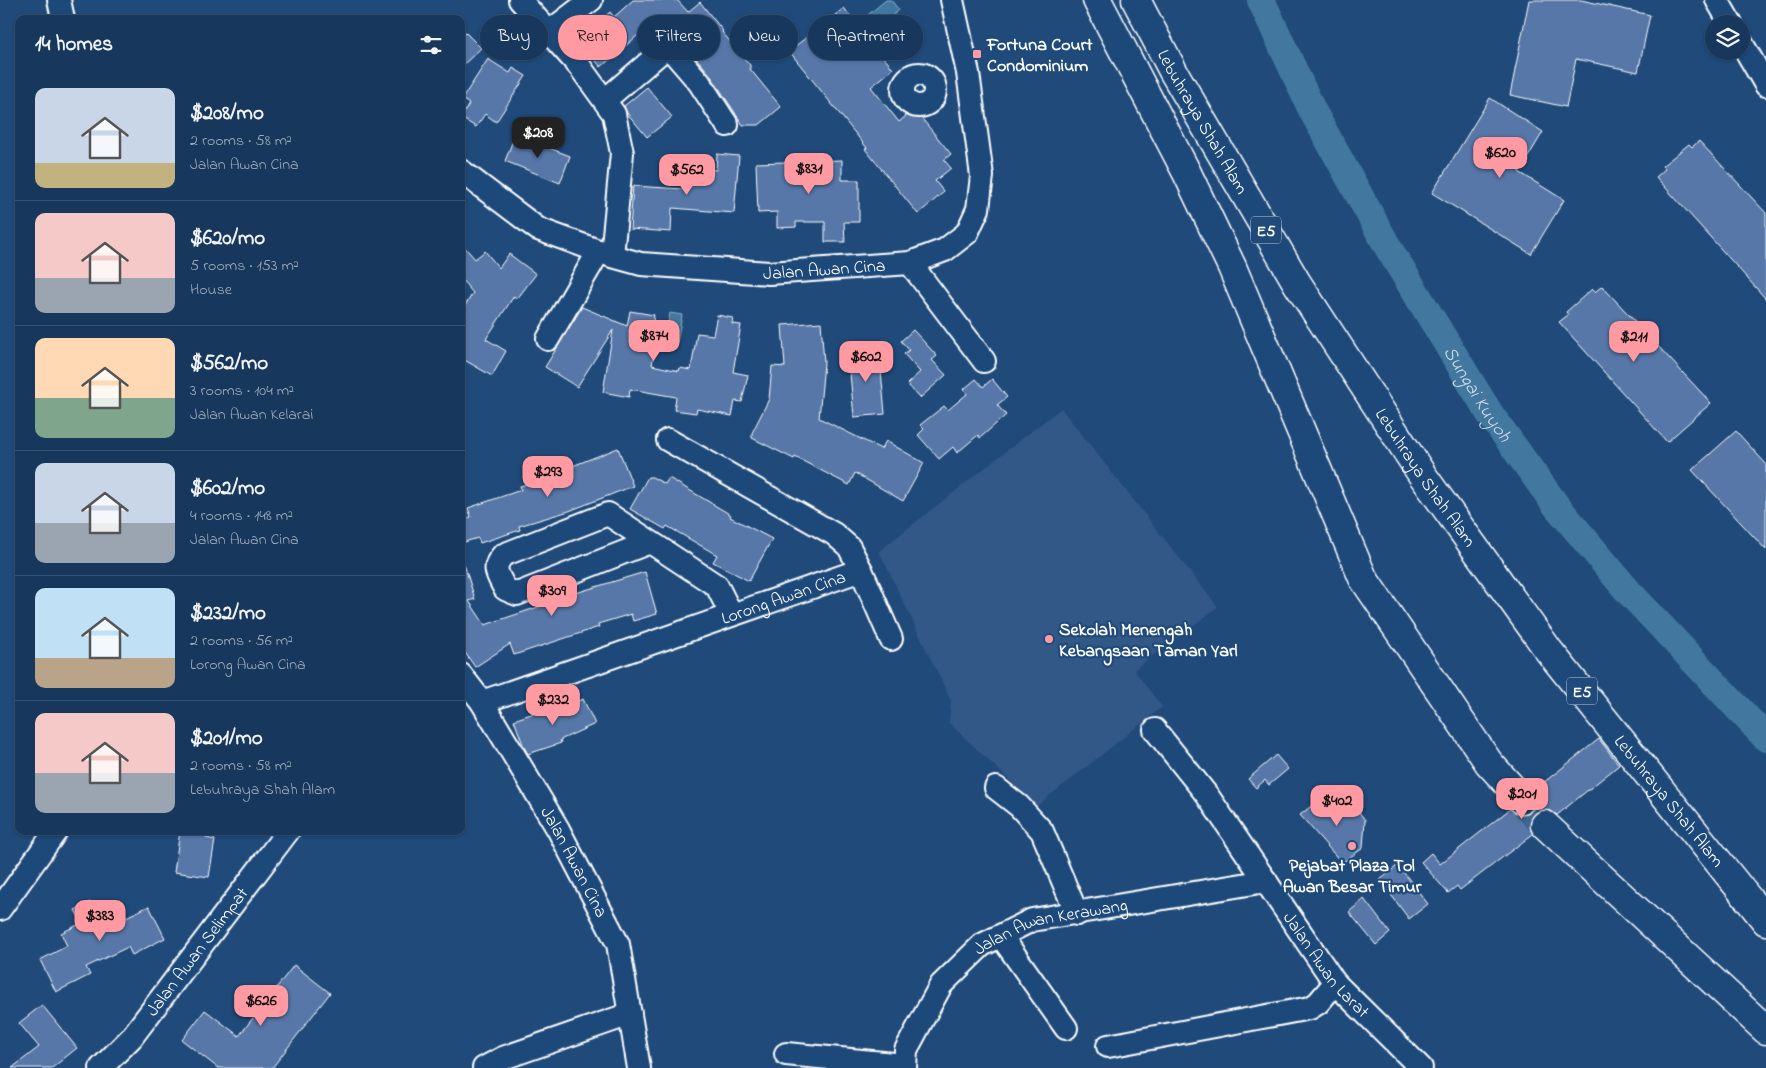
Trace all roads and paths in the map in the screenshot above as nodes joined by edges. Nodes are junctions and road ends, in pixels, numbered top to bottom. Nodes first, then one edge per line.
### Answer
1 (59, 0) edge
2 (520, 0) edge
3 (591, 0) edge
4 (952, 0) edge
5 (1098, 0) edge
6 (1136, 0) edge
7 (1717, 0) edge
8 (62, 15) edge
9 (533, 15) edge
10 (1726, 15) edge
11 (548, 32) joint
12 (1750, 57) edge
13 (968, 73) junction
14 (934, 82) dead end
15 (1766, 85) edge
16 (605, 100) junction
17 (727, 125) dead end
18 (465, 174) edge
19 (605, 254) junction
20 (910, 263) junction
21 (548, 339) dead end
22 (984, 361) dead end
23 (668, 440) dead end
24 (650, 542) junction
25 (861, 570) junction
26 (731, 614) junction
27 (891, 639) dead end
28 (465, 680) edge
29 (482, 702) junction
30 (1155, 730) dead end
31 (996, 788) dead end
32 (1522, 799) tunnel mouth
33 (1546, 824) tunnel mouth
34 (53, 835) edge
35 (285, 835) edge
36 (1266, 881) junction
37 (0, 909) edge
38 (1077, 914) junction
39 (1766, 921) edge
40 (1001, 936) junction
41 (1335, 983) junction
42 (630, 1014) junction
43 (1066, 1028) dead end
44 (1766, 1030) edge
45 (1108, 1046) dead end
46 (786, 1054) dead end
47 (905, 1066) edge
48 (100, 1068) edge
49 (484, 1068) edge
50 (639, 1068) edge
51 (1420, 1068) edge

1 - 8 street
2 - 9 street
3 - 11 street
4 - 13 street, Jalan Awan Cina
5 - 32 highway, Lebuhraya Shah Alam
6 - 39 highway, Lebuhraya Shah Alam / E5
7 - 10 street
11 - 16 street
12 - 15 street
13 - 14 street
13 - 20 street, Jalan Awan Cina
16 - 17 street
16 - 19 street
18 - 19 street, Jalan Awan Cina
19 - 20 street, Jalan Awan Cina
19 - 21 street
20 - 22 street
23 - 25 street, Lorong Awan Cina
24 - 24 street
24 - 26 street
25 - 26 street, Lorong Awan Cina
25 - 27 street
26 - 29 street, Lorong Awan Cina
28 - 29 street, Jalan Awan Cina
29 - 42 street, Jalan Awan Cina
30 - 36 street, Jalan Awan Larat
31 - 38 street
33 - 44 highway
34 - 37 street
35 - 48 street, Jalan Awan Selimpat
36 - 38 street, Jalan Awan Kerawang
36 - 41 street, Jalan Awan Larat
38 - 40 street, Jalan Awan Kerawang
40 - 43 street
40 - 47 street, Jalan Awan Kerawang
41 - 45 street
41 - 51 street, Jalan Awan Larat
42 - 49 street
42 - 50 street, Jalan Awan Cina
46 - 47 street

